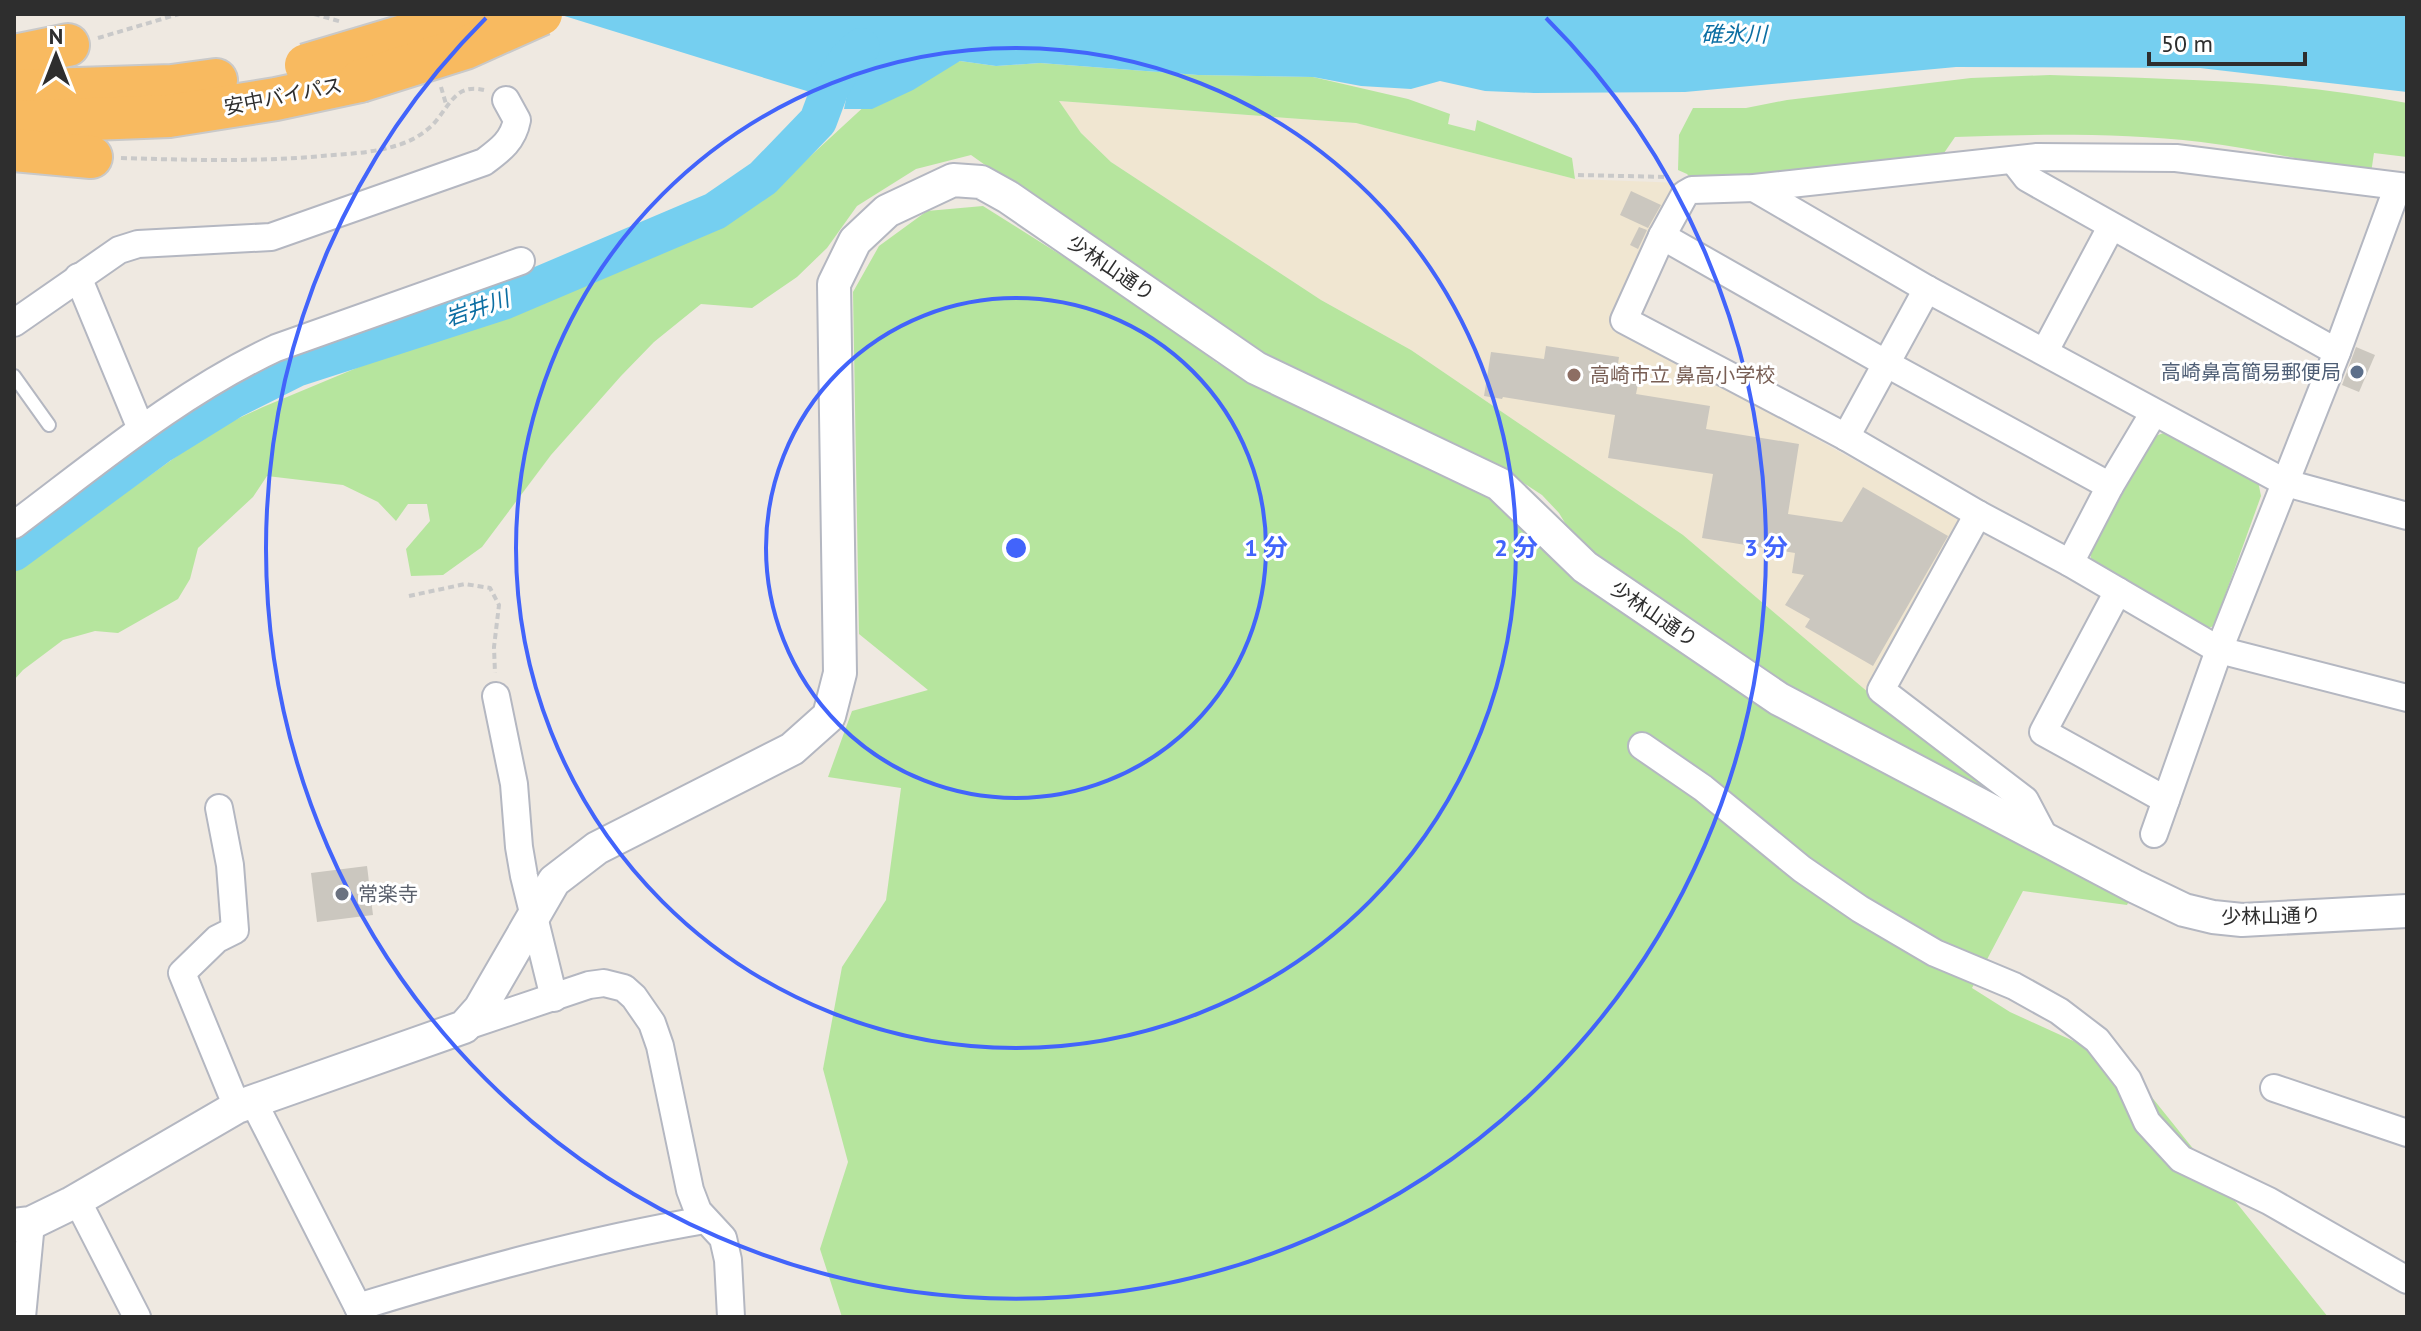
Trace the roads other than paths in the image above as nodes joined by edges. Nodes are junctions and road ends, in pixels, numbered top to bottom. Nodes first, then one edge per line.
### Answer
1 (463, 14) edge
2 (541, 14) edge
3 (68, 45) road end
4 (14, 56) edge
5 (14, 91) edge
6 (506, 100) road end
7 (14, 122) edge
8 (14, 150) edge
9 (91, 157) road end
10 (2013, 160) junction
11 (2402, 187) edge
12 (1754, 188) junction
13 (2111, 227) junction
14 (1662, 236) junction
15 (521, 261) dead end
16 (78, 277) junction
17 (1927, 289) junction
18 (14, 323) edge
19 (2045, 351) junction
20 (2337, 352) junction
21 (1887, 364) junction
22 (14, 376) edge
23 (2153, 414) junction
24 (49, 425) dead end
25 (141, 429) junction
26 (1846, 437) junction
27 (2286, 483) junction
28 (2110, 486) junction
29 (1978, 514) junction
30 (2407, 516) edge
31 (14, 525) edge
32 (2070, 563) junction
33 (2118, 591) junction
34 (2219, 650) junction
35 (496, 696) road end
36 (2407, 698) edge
37 (1642, 746) dead end
38 (2166, 800) junction
39 (219, 808) dead end
40 (2154, 834) dead end
41 (2045, 838) junction
42 (2407, 911) edge
43 (535, 915) junction
44 (554, 998) junction
45 (464, 1027) junction
46 (2274, 1088) dead end
47 (245, 1104) junction
48 (2407, 1133) edge
49 (77, 1200) junction
50 (705, 1220) junction
51 (22, 1224) edge
52 (2407, 1280) edge
53 (360, 1312) edge
54 (22, 1317) edge
55 (137, 1317) edge
56 (731, 1317) edge

1 - 5 highway, 安中バイパス, bridge
2 - 7 highway, 安中バイパス, bridge
3 - 4 highway
6 - 16 street
8 - 9 highway
10 - 11 street
10 - 12 street
10 - 13 street
11 - 20 street
12 - 14 street
12 - 17 street
13 - 19 street
13 - 20 street
14 - 21 street
14 - 26 street
15 - 25 street
16 - 18 street
16 - 25 street
17 - 19 street
17 - 21 street
19 - 23 street
20 - 27 street
21 - 26 street
21 - 28 street
22 - 24 lane
23 - 27 street
23 - 28 street
25 - 31 street
26 - 29 street
27 - 30 street
27 - 34 street
28 - 32 street
29 - 32 street
29 - 41 street
32 - 33 street
33 - 34 street
33 - 38 street
34 - 36 street
34 - 38 street
35 - 43 street
37 - 52 street
38 - 40 street
39 - 47 street
41 - 42 street, 少林山通り
41 - 43 street, 少林山通り
43 - 44 street
43 - 45 street
44 - 45 street
44 - 50 street
45 - 47 street
46 - 48 street
47 - 49 street
47 - 53 street
49 - 51 street
49 - 55 street
50 - 53 street
50 - 56 street
51 - 54 street

